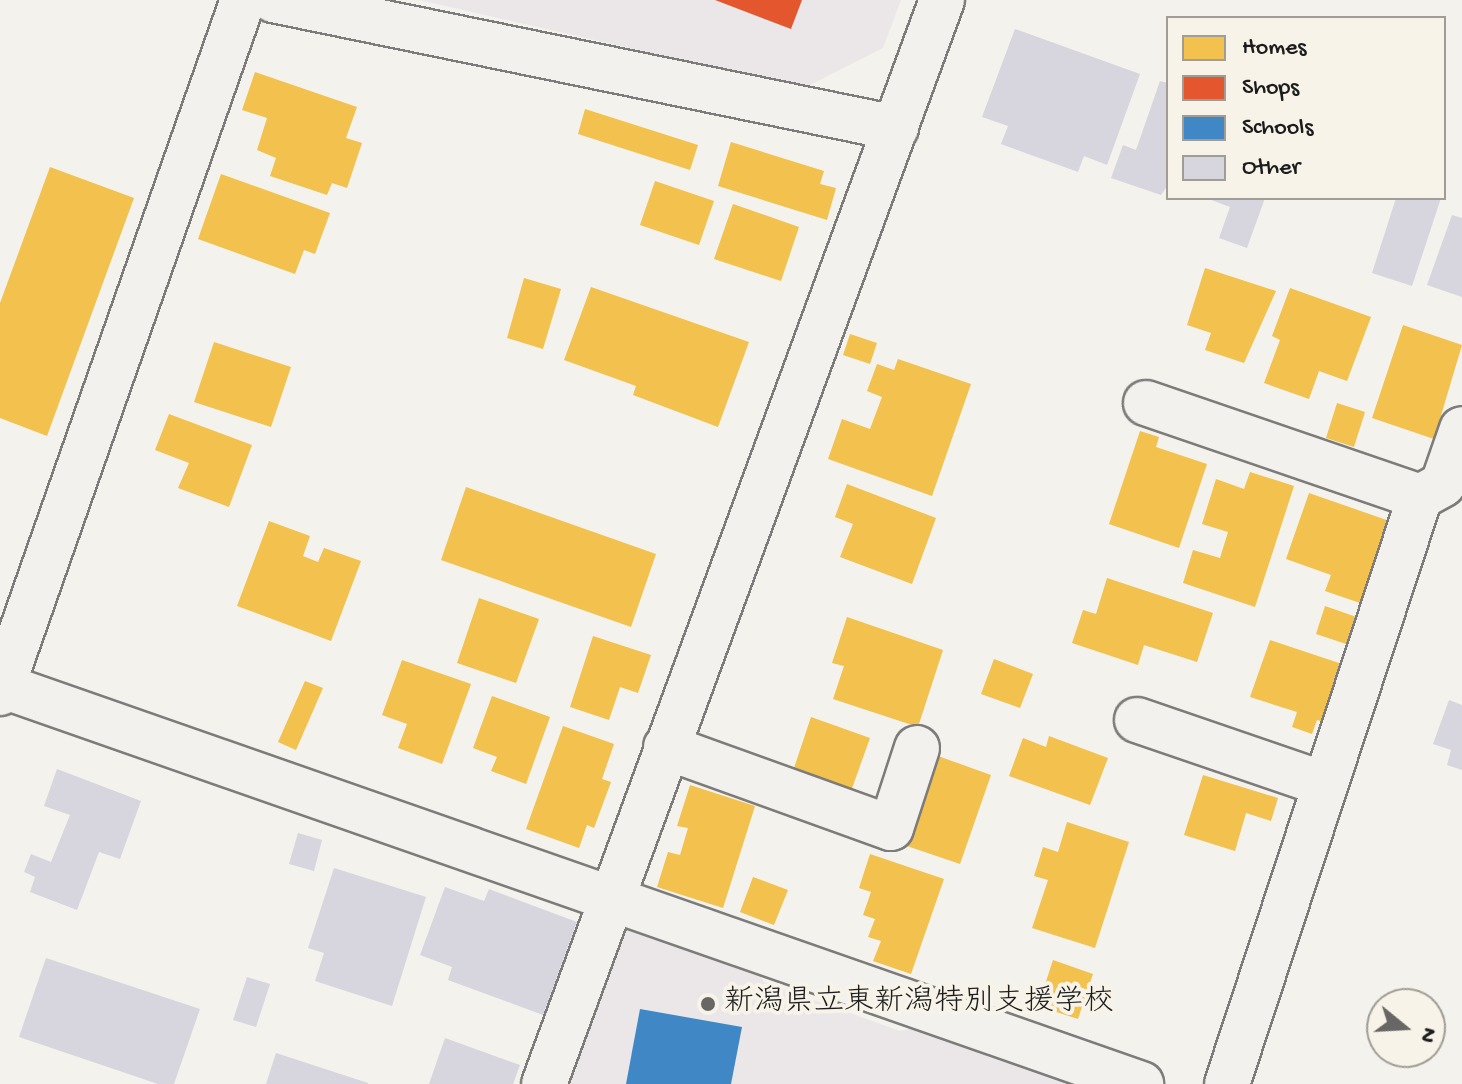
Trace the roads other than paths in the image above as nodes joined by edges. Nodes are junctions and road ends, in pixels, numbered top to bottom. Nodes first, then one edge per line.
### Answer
1 (243, 0) edge
2 (273, 0) edge
3 (942, 0) edge
4 (896, 128) junction
5 (1146, 403) dead end
6 (1462, 429) edge
7 (1420, 497) junction
8 (1, 688) edge
9 (1137, 720) dead end
10 (666, 747) junction
11 (917, 748) dead end
12 (1324, 784) junction
13 (610, 898) junction
14 (544, 1084) edge
15 (1141, 1084) edge
16 (1227, 1084) edge

1 - 8 street
2 - 4 street
3 - 4 street
4 - 10 street
5 - 7 street
6 - 7 street
7 - 12 street
8 - 13 street
9 - 12 street
10 - 11 street
10 - 13 street
12 - 16 street
13 - 14 street
13 - 15 street

